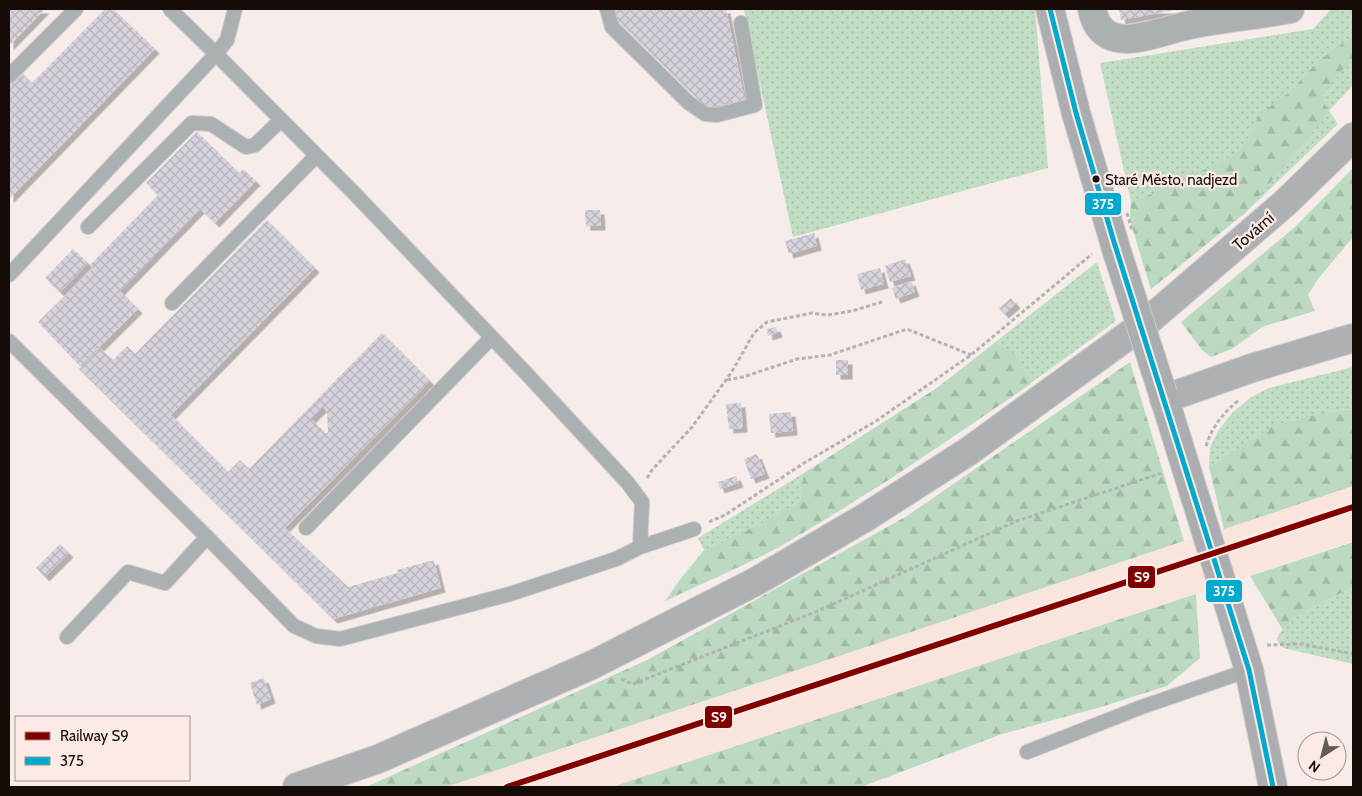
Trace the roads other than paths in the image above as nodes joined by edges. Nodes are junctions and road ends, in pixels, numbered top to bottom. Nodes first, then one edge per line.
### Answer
1 (76, 9) edge
2 (170, 9) edge
3 (235, 9) edge
4 (607, 9) edge
5 (1050, 9) edge
6 (1092, 9) edge
7 (1290, 9) edge
8 (1248, 12) edge
9 (741, 23) dead end
10 (216, 54) junction
11 (9, 76) edge
12 (280, 121) junction
13 (1353, 137) edge
14 (316, 156) junction
15 (88, 227) dead end
16 (9, 275) edge
17 (172, 303) dead end
18 (491, 338) junction
19 (1353, 338) edge
20 (9, 341) edge
21 (1164, 397) junction
22 (306, 528) dead end
23 (694, 529) road end
24 (208, 536) junction
25 (640, 547) junction
26 (67, 638) dead end
27 (1242, 648) junction
28 (1028, 752) dead end
29 (296, 787) edge
30 (1273, 787) edge

1 - 11 lane
2 - 10 lane
3 - 10 lane
4 - 9 lane
5 - 21 street, bridge
6 - 8 street
7 - 8 street
10 - 12 lane
10 - 16 lane
12 - 14 lane
12 - 15 lane
13 - 29 main road, Tovární
14 - 17 lane
14 - 18 lane
18 - 22 lane
18 - 25 lane
19 - 21 main road
20 - 24 lane
21 - 27 street
23 - 25 lane
24 - 25 lane
24 - 26 lane
27 - 28 lane
27 - 30 street

